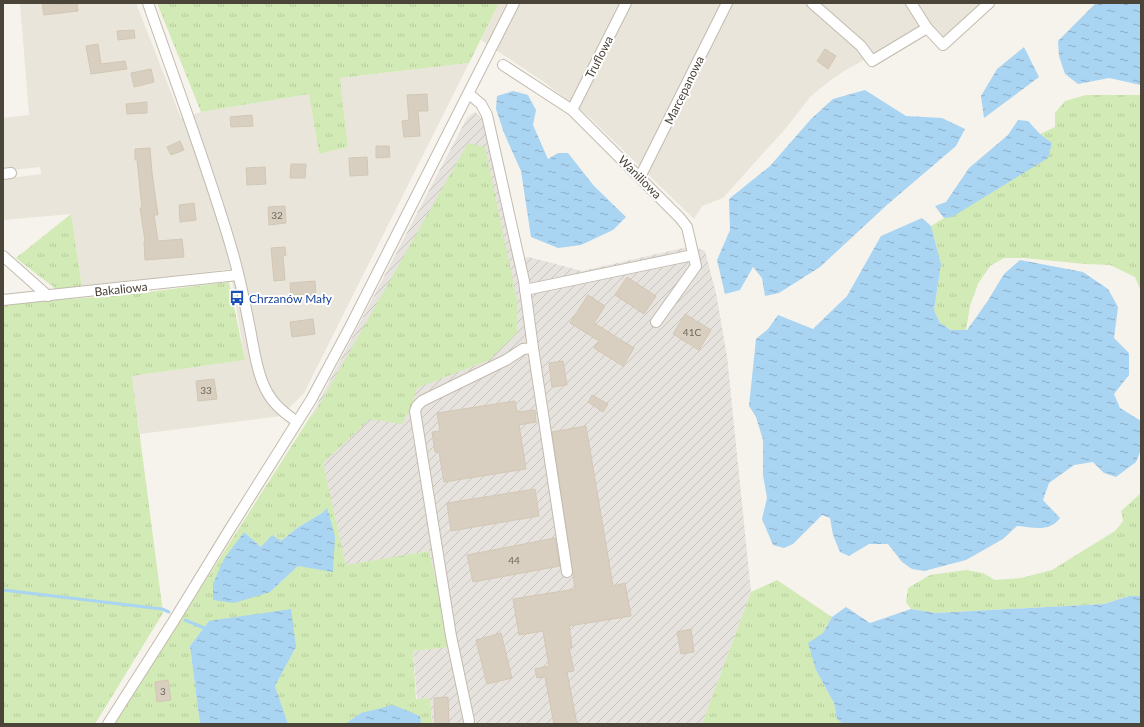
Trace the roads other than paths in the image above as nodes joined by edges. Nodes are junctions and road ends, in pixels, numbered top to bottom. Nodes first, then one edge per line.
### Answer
1 (148, 3) edge
2 (514, 3) edge
3 (626, 3) edge
4 (727, 3) edge
5 (812, 3) edge
6 (911, 3) edge
7 (989, 3) edge
8 (927, 28) junction
9 (503, 65) dead end
10 (469, 94) junction
11 (572, 110) junction
12 (640, 177) junction
13 (693, 255) junction
14 (3, 256) edge
15 (238, 275) junction
16 (525, 290) junction
17 (48, 296) junction
18 (3, 300) edge
19 (656, 322) dead end
20 (533, 348) junction
21 (296, 421) junction
22 (567, 572) dead end
23 (469, 721) dead end
24 (108, 724) edge

1 - 15 street
2 - 10 street
3 - 11 street, Truflowa
4 - 12 street, Marcepanowa
5 - 8 street
6 - 8 street
7 - 8 street
9 - 11 street, Waniliowa
10 - 16 street
10 - 21 street
11 - 12 street, Waniliowa
12 - 13 street, Waniliowa
13 - 16 street
13 - 19 street, Waniliowa
14 - 17 street
15 - 17 street, Bakaliowa
15 - 21 street
16 - 20 street
17 - 18 street, Bakaliowa
20 - 22 street
20 - 23 street
21 - 24 street

